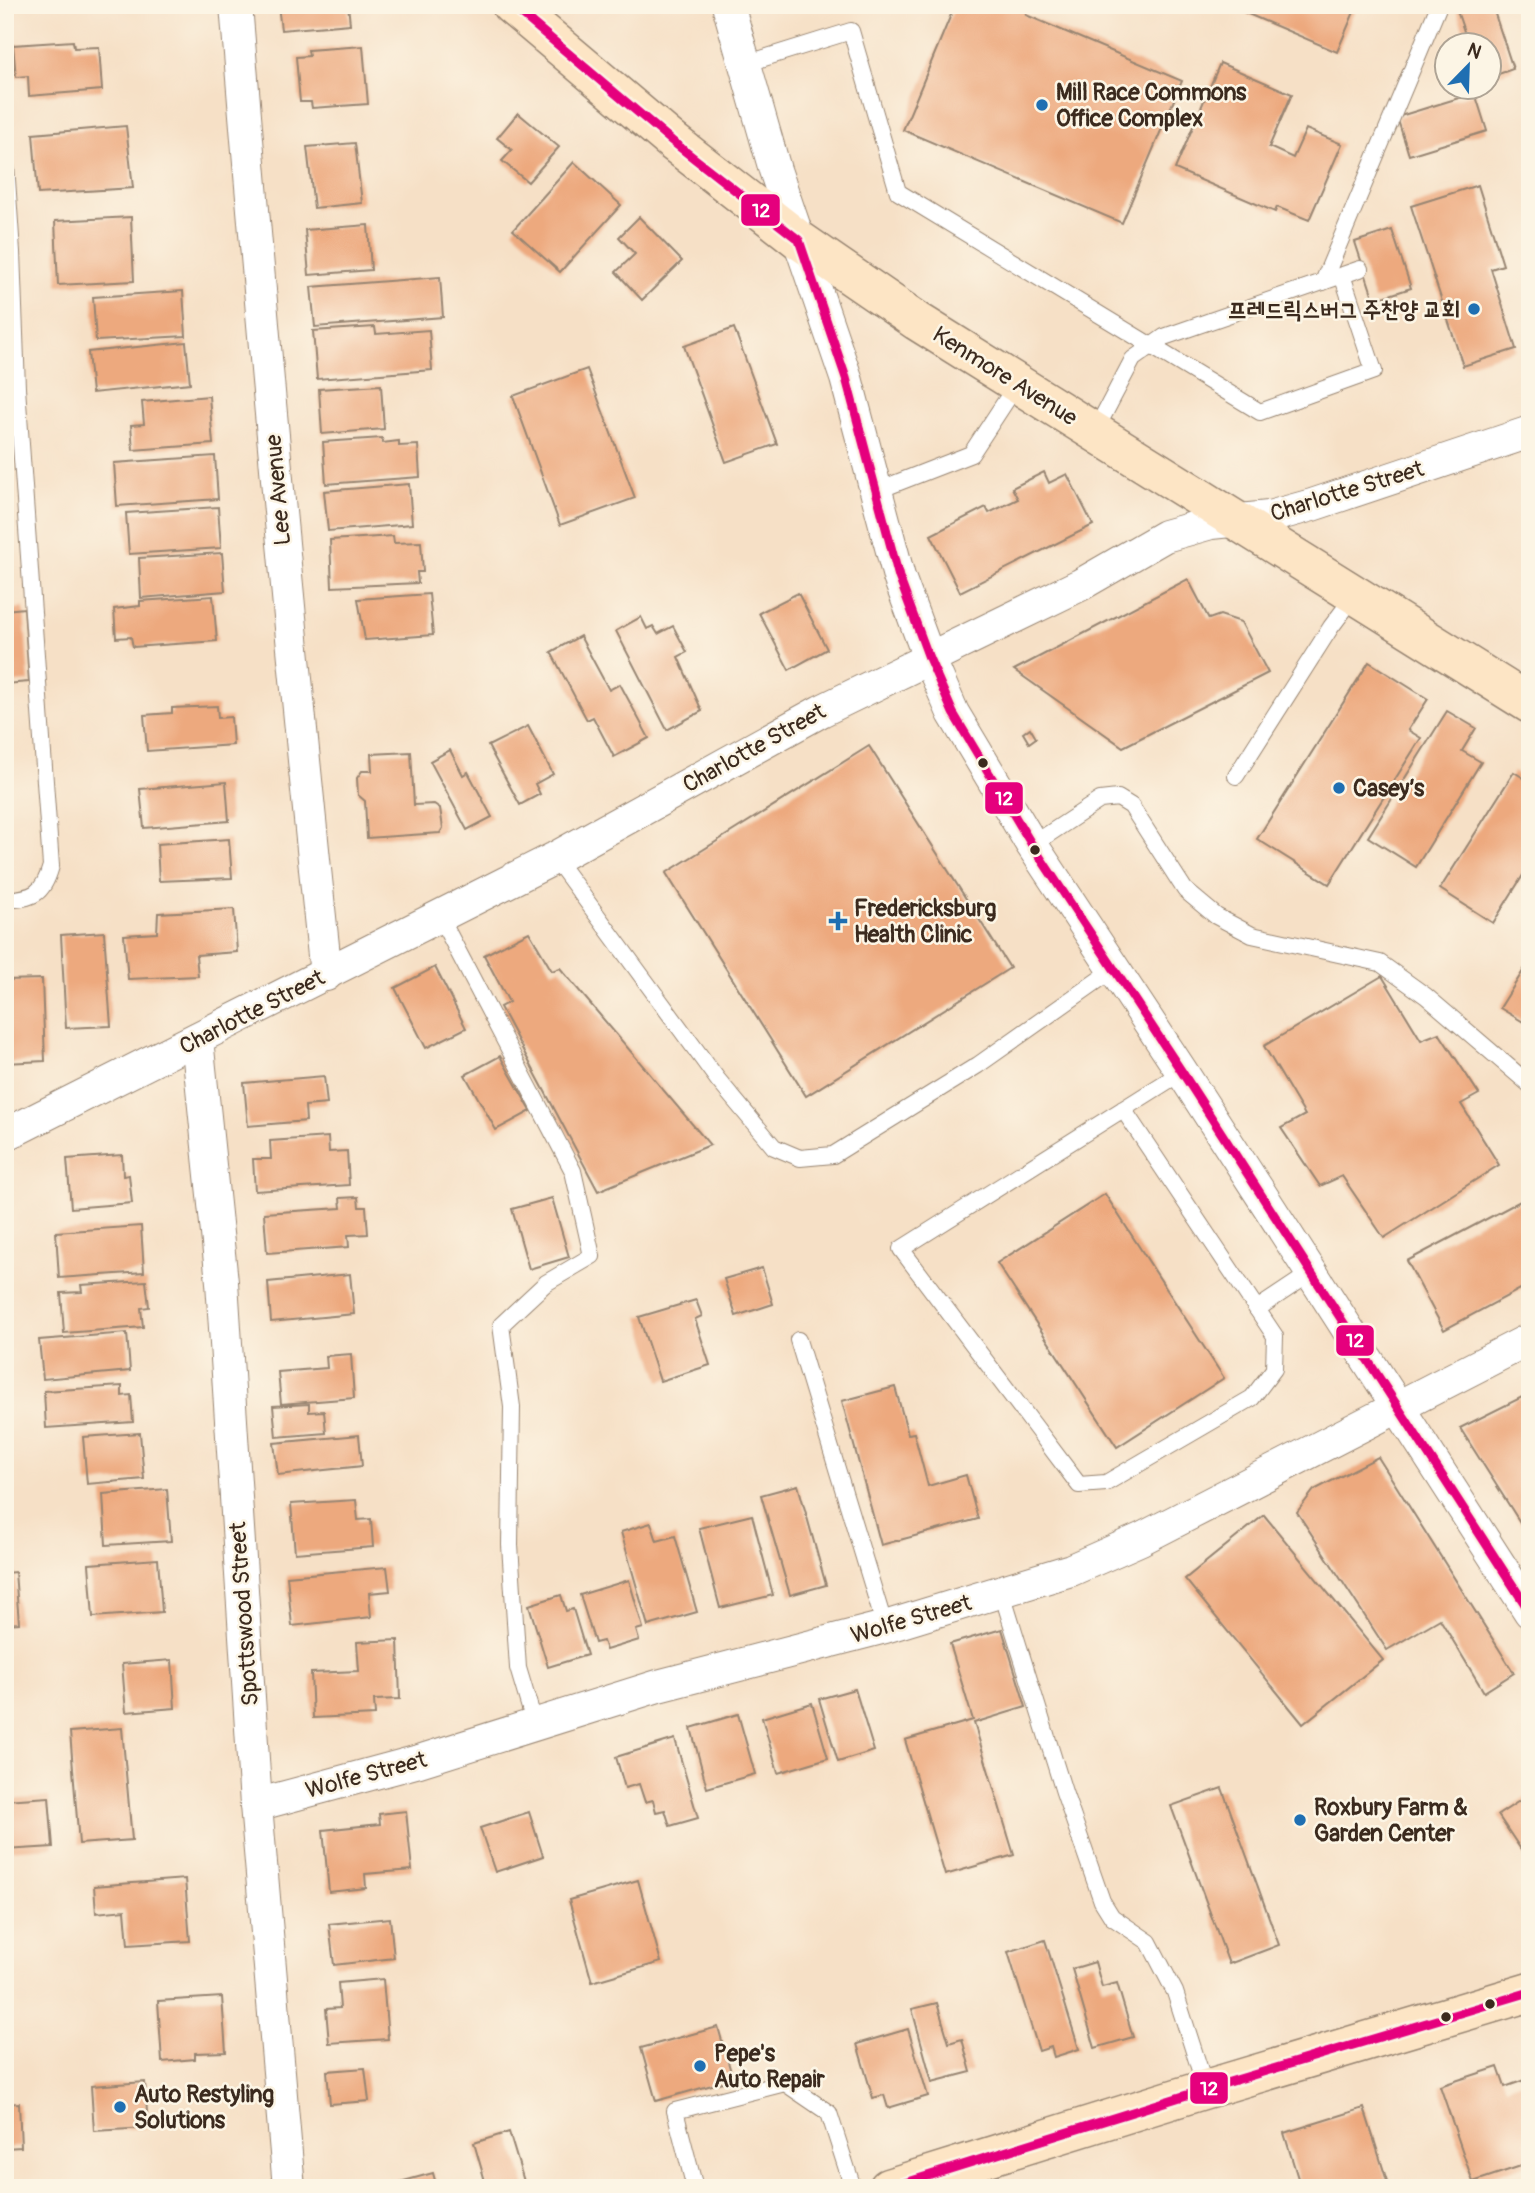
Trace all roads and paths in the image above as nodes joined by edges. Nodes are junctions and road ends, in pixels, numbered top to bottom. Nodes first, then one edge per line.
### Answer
1 (236, 5) edge
2 (511, 5) edge
3 (728, 5) edge
4 (1438, 5) edge
5 (745, 64) junction
6 (5, 150) edge
7 (799, 240) junction
8 (1360, 269) dead end
9 (1342, 275) junction
10 (1323, 282) junction
11 (1151, 346) junction
12 (1017, 384) junction
13 (1530, 432) edge
14 (1094, 433) junction
15 (876, 491) junction
16 (1234, 520) junction
17 (1354, 595) junction
18 (929, 658) junction
19 (1530, 704) edge
20 (1236, 776) dead end
21 (1032, 845) junction
22 (555, 858) junction
23 (5, 900) edge
24 (440, 917) junction
25 (1114, 969) junction
26 (326, 975) junction
27 (197, 1040) junction
28 (1182, 1072) junction
29 (1530, 1085) edge
30 (1123, 1109) junction
31 (5, 1135) edge
32 (1311, 1273) junction
33 (1257, 1309) junction
34 (1530, 1339) edge
35 (798, 1340) dead end
36 (1397, 1408) junction
37 (1002, 1593) junction
38 (1530, 1612) edge
39 (885, 1628) junction
40 (535, 1725) junction
41 (256, 1805) junction
42 (1530, 1992) edge
43 (1206, 2089) junction
44 (289, 2188) edge
45 (695, 2188) edge
46 (853, 2188) edge
47 (888, 2188) edge

1 - 26 street, Lee Avenue
2 - 7 street, Kenmore Avenue
3 - 5 street
4 - 10 lane
5 - 7 street
5 - 11 lane
6 - 23 lane
7 - 12 street, Kenmore Avenue
7 - 15 street
8 - 9 lane
9 - 10 lane
9 - 11 lane
10 - 11 lane
11 - 14 lane
12 - 14 street, Kenmore Avenue
12 - 15 lane
13 - 16 street, Charlotte Street
14 - 16 street, Kenmore Avenue
15 - 18 street
16 - 17 street, Kenmore Avenue
16 - 18 street, Charlotte Street
17 - 19 street, Kenmore Avenue
17 - 20 lane
18 - 21 street
18 - 22 street, Charlotte Street
21 - 25 street
21 - 29 lane
22 - 24 street, Charlotte Street
22 - 25 lane
24 - 26 street, Charlotte Street
24 - 40 lane
25 - 28 street
26 - 27 street, Charlotte Street
27 - 31 street, Charlotte Street
27 - 41 street, Spottswood Street
28 - 30 lane
28 - 32 street
30 - 33 lane
30 - 33 lane
32 - 33 lane
32 - 36 street
34 - 36 street, Wolfe Street
35 - 39 lane
36 - 37 street, Wolfe Street
36 - 38 street
37 - 39 street, Wolfe Street
37 - 43 lane
39 - 40 street, Wolfe Street
40 - 41 street, Wolfe Street
41 - 44 street, Spottswood Street
42 - 43 street
43 - 47 street
45 - 46 lane

